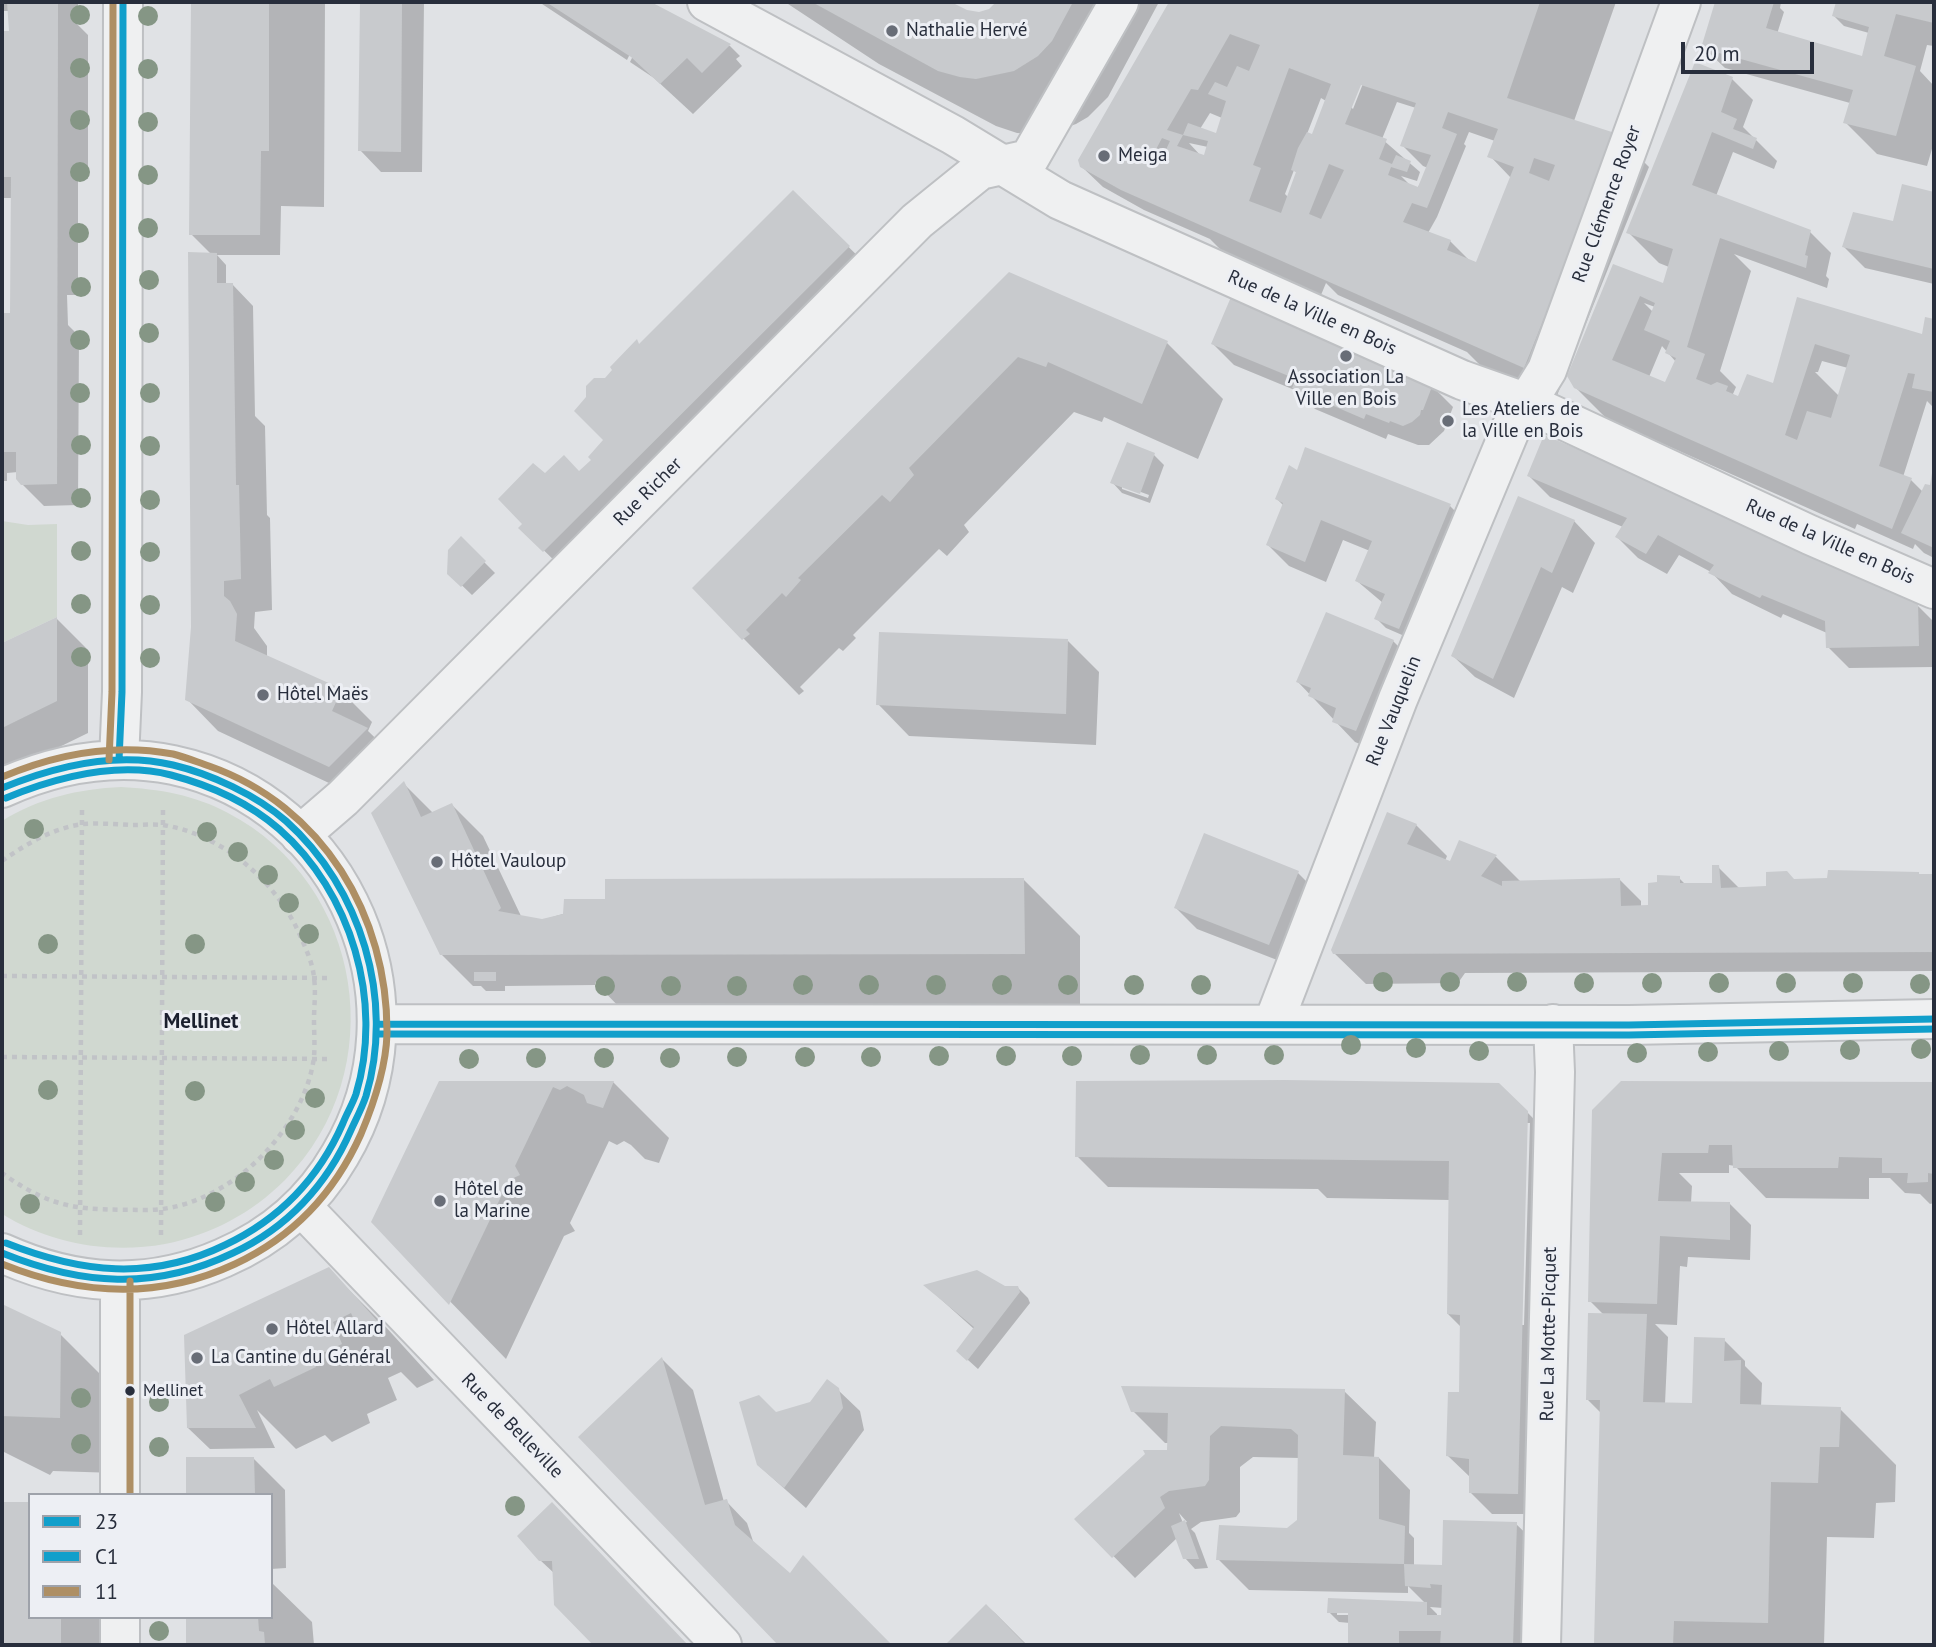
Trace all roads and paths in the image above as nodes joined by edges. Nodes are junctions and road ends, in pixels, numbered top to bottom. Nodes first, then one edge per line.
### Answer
1 (123, 2) edge
2 (707, 2) edge
3 (1119, 2) edge
4 (1681, 2) edge
5 (1005, 165) junction
6 (1527, 402) junction
7 (1934, 589) edge
8 (119, 760) junction
9 (173, 765) junction
10 (2, 788) edge
11 (82, 803) dead end
12 (82, 824) junction
13 (163, 825) junction
14 (300, 835) junction
15 (2, 861) edge
16 (2, 976) edge
17 (82, 976) junction
18 (162, 977) junction
19 (314, 978) junction
20 (336, 978) dead end
21 (1934, 1019) edge
22 (378, 1024) junction
23 (1273, 1024) junction
24 (1553, 1024) junction
25 (2, 1057) edge
26 (81, 1058) junction
27 (162, 1058) junction
28 (314, 1059) junction
29 (374, 1067) junction
30 (2, 1173) edge
31 (302, 1207) junction
32 (80, 1209) junction
33 (162, 1210) junction
34 (161, 1243) dead end
35 (2, 1253) edge
36 (73, 1278) junction
37 (120, 1281) junction
38 (120, 1493) edge
39 (120, 1619) edge
40 (120, 1645) edge
41 (722, 1645) edge
42 (1542, 1645) edge

1 - 8 street
2 - 5 street, Rue de la Ville en Bois
3 - 5 street, Rue Richer
4 - 6 street, Rue Clémence Royer
5 - 6 street, Rue de la Ville en Bois
5 - 14 street, Rue Richer
6 - 7 street, Rue de la Ville en Bois
6 - 23 street, Rue Vauquelin
8 - 9 street
8 - 10 street
9 - 13 path
9 - 14 street
11 - 12 path
12 - 13 path
12 - 15 path
12 - 17 path
13 - 18 path
13 - 19 path
14 - 22 street
16 - 17 path
17 - 18 path
17 - 26 path
18 - 19 path
18 - 27 path
19 - 20 path
19 - 28 path
21 - 24 street
22 - 23 street
22 - 29 street
23 - 24 street
24 - 42 street, Rue La Motte-Picquet
25 - 26 path
26 - 27 path
26 - 32 path
27 - 28 path
27 - 33 path
28 - 29 path
28 - 33 path
29 - 31 street
30 - 32 path
31 - 37 street
31 - 41 street, Rue de Belleville
32 - 33 path
32 - 36 path
33 - 34 path
35 - 36 street
36 - 37 street
37 - 38 street
39 - 40 street

